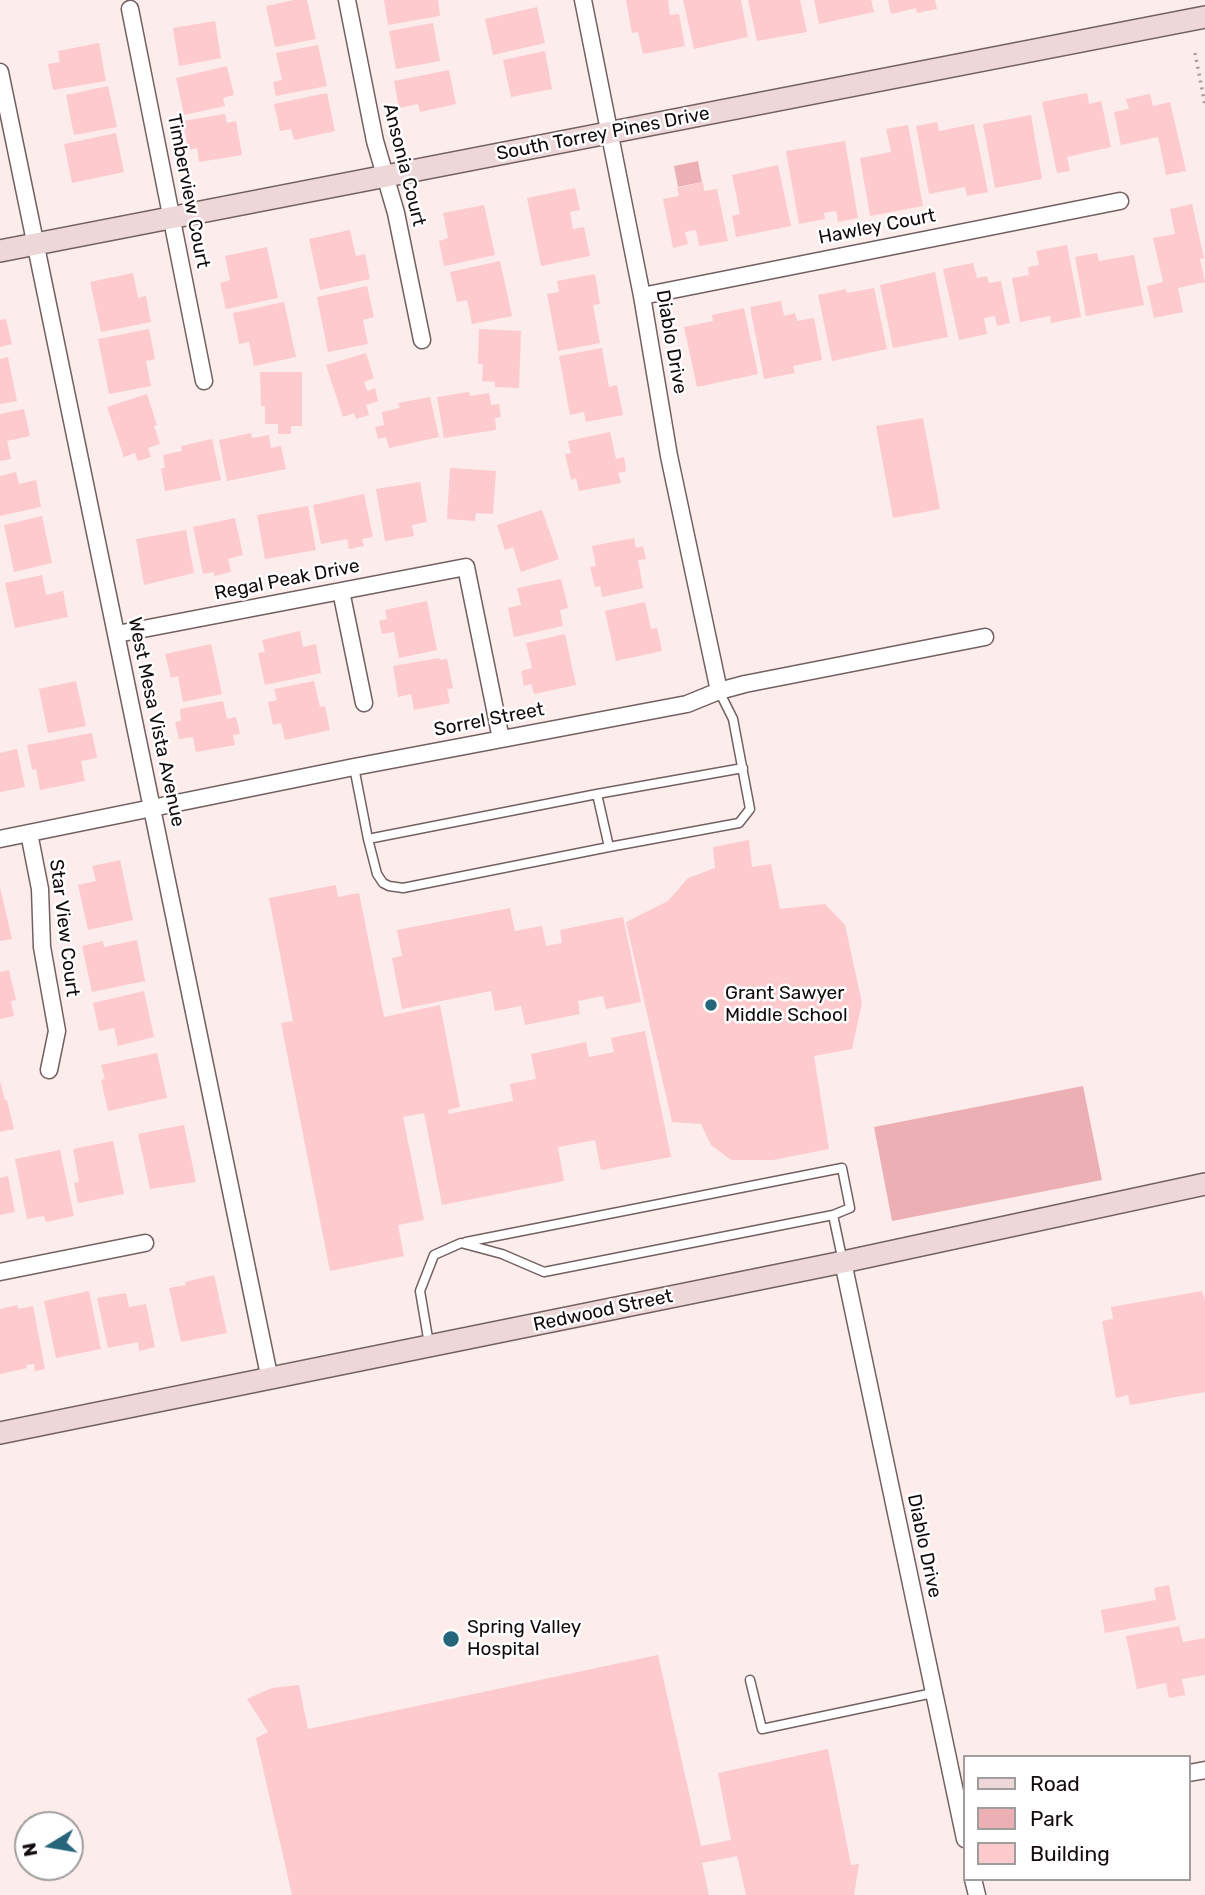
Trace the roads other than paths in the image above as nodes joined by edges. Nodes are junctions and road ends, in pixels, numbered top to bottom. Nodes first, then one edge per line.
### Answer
1 (347, 0) edge
2 (583, 0) edge
3 (130, 9) dead end
4 (1205, 18) edge
5 (0, 72) edge
6 (611, 133) junction
7 (385, 177) junction
8 (1120, 201) dead end
9 (172, 218) junction
10 (36, 244) junction
11 (0, 251) edge
12 (642, 296) junction
13 (422, 340) dead end
14 (204, 381) dead end
15 (341, 591) junction
16 (117, 634) junction
17 (985, 637) dead end
18 (719, 691) junction
19 (364, 703) dead end
20 (501, 739) junction
21 (354, 767) junction
22 (743, 768) junction
23 (597, 794) junction
24 (152, 807) junction
25 (29, 833) junction
26 (0, 839) edge
27 (368, 839) junction
28 (609, 847) junction
29 (49, 1070) dead end
30 (1205, 1184) edge
31 (833, 1214) junction
32 (461, 1242) junction
33 (145, 1243) dead end
34 (843, 1262) junction
35 (0, 1272) edge
36 (429, 1347) junction
37 (270, 1380) junction
38 (0, 1433) edge
39 (750, 1680) dead end
40 (933, 1693) junction
41 (963, 1819) edge

1 - 7 street, Ansonia Court
2 - 6 street, Diablo Drive
3 - 9 street, Timberview Court
4 - 6 main road, South Torrey Pines Drive
5 - 10 street, West Mesa Vista Avenue
6 - 7 main road, South Torrey Pines Drive
6 - 12 street, Diablo Drive
7 - 9 main road, South Torrey Pines Drive
7 - 13 street, Ansonia Court
8 - 12 street, Hawley Court
9 - 10 main road, South Torrey Pines Drive
9 - 14 street, Timberview Court
10 - 11 main road, South Torrey Pines Drive
10 - 16 street, West Mesa Vista Avenue
12 - 18 street, Diablo Drive
15 - 16 street, Regal Peak Drive
15 - 19 street
15 - 20 street, Regal Peak Drive
16 - 24 street, West Mesa Vista Avenue
17 - 18 street, Sorrel Street
18 - 20 street, Sorrel Street
18 - 22 lane
20 - 21 street, Sorrel Street
21 - 24 street, Sorrel Street
21 - 27 lane
22 - 23 lane
22 - 28 lane
23 - 27 lane
23 - 28 lane
24 - 25 street, Sorrel Street
24 - 37 street, West Mesa Vista Avenue
25 - 26 street, Sorrel Street
25 - 29 street, Star View Court
27 - 28 lane
30 - 34 main road, Redwood Street
31 - 32 lane
31 - 32 lane
31 - 34 lane
32 - 36 lane
33 - 35 street
34 - 36 main road, Redwood Street
34 - 40 street, Diablo Drive
36 - 37 main road, Redwood Street
37 - 38 main road, Redwood Street
39 - 40 lane
40 - 41 street, Diablo Drive

